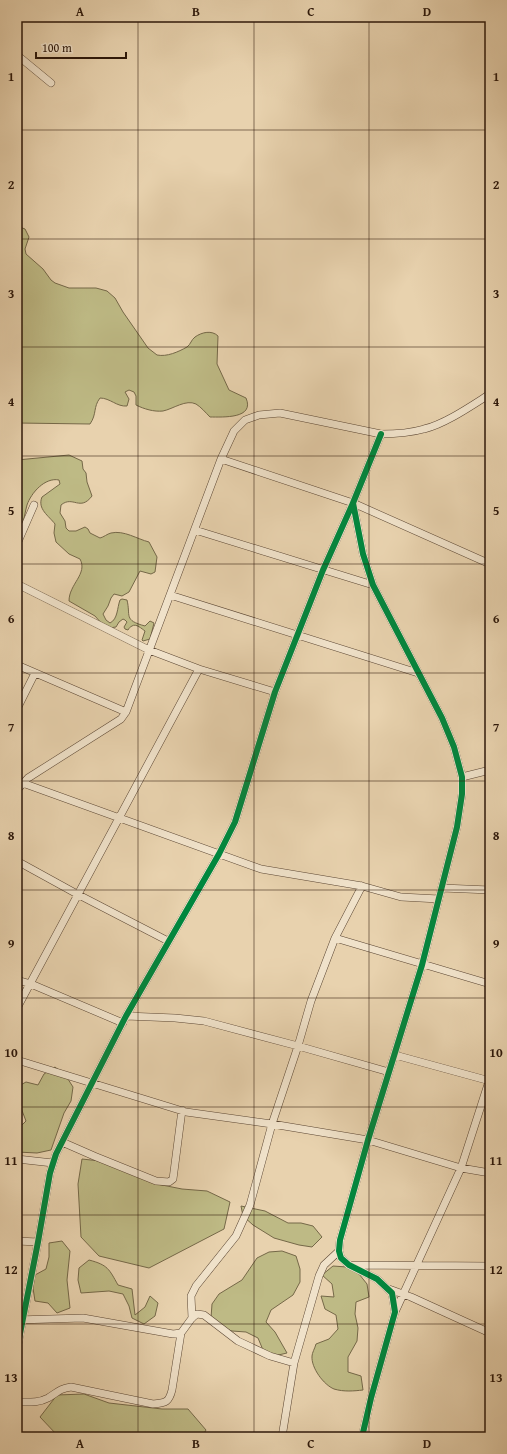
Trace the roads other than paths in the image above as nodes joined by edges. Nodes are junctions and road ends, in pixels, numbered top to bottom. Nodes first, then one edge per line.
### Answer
1 (17, 55) edge
2 (51, 83) dead end
3 (490, 394) edge
4 (381, 434) junction
5 (221, 459) junction
6 (353, 503) junction
7 (34, 505) dead end
8 (195, 530) junction
9 (17, 544) edge
10 (490, 564) edge
11 (323, 570) junction
12 (17, 584) edge
13 (373, 585) junction
14 (170, 595) junction
15 (298, 634) junction
16 (149, 650) junction
17 (17, 665) edge
18 (199, 669) junction
19 (35, 673) junction
20 (418, 673) junction
21 (275, 692) junction
22 (17, 709) edge
23 (126, 712) junction
24 (490, 770) edge
25 (462, 777) junction
26 (20, 782) edge
27 (17, 790) edge
28 (118, 818) junction
29 (219, 854) junction
30 (17, 861) edge
31 (362, 886) junction
32 (442, 888) junction
33 (490, 890) edge
34 (78, 894) junction
35 (440, 899) junction
36 (335, 938) junction
37 (168, 941) junction
38 (422, 965) junction
39 (17, 980) edge
40 (30, 984) junction
41 (490, 984) edge
42 (17, 1008) edge
43 (124, 1019) junction
44 (298, 1046) junction
45 (395, 1054) junction
46 (17, 1060) edge
47 (389, 1072) junction
48 (490, 1080) edge
49 (93, 1083) junction
50 (182, 1110) junction
51 (272, 1124) junction
52 (368, 1140) junction
53 (62, 1142) junction
54 (17, 1159) edge
55 (53, 1163) junction
56 (461, 1168) junction
57 (490, 1173) edge
58 (17, 1241) edge
59 (38, 1242) junction
60 (339, 1251) junction
61 (349, 1265) junction
62 (416, 1265) junction
63 (490, 1266) edge
64 (387, 1288) junction
65 (403, 1294) junction
66 (394, 1312) junction
67 (192, 1318) junction
68 (20, 1320) edge
69 (181, 1333) junction
70 (490, 1333) edge
71 (17, 1349) edge
72 (294, 1363) junction
73 (17, 1402) edge
74 (282, 1437) edge
75 (362, 1437) edge

1 - 2 street
3 - 4 street
4 - 5 street
4 - 6 street
5 - 6 street
5 - 8 street
6 - 10 street
6 - 11 street
6 - 13 street
7 - 9 street
8 - 11 street
8 - 14 street
11 - 13 street
11 - 15 street
12 - 16 street
13 - 20 street
14 - 15 street
14 - 16 street
15 - 20 street
15 - 21 street
16 - 18 street
16 - 23 street
17 - 19 street
18 - 21 street
18 - 28 street
19 - 22 street
19 - 23 street
20 - 25 street
21 - 29 street
23 - 26 street
24 - 25 street
25 - 32 street
26 - 27 street
26 - 28 street
28 - 29 street
28 - 34 street
29 - 31 street
29 - 37 street
30 - 34 street
31 - 35 street
31 - 36 street
32 - 33 street
32 - 35 street
34 - 37 street
34 - 40 street
35 - 38 street
36 - 38 street
36 - 44 street
37 - 43 street
38 - 41 street
38 - 45 street
39 - 40 street
40 - 42 street
40 - 43 street
43 - 44 street
43 - 49 street
44 - 47 street
44 - 51 street
45 - 47 street
45 - 48 street
46 - 49 street
47 - 52 street
48 - 56 street
49 - 50 street
49 - 53 street
50 - 51 street
50 - 53 street
51 - 52 street
51 - 67 street
52 - 56 street
52 - 60 street
53 - 55 street
54 - 55 street
55 - 59 street
56 - 57 street
56 - 62 street
58 - 59 street
59 - 68 street
60 - 61 street
60 - 72 street
61 - 62 street
61 - 64 street
62 - 63 street
62 - 65 street
64 - 65 street
64 - 66 street
65 - 66 street
65 - 70 street
66 - 75 street
67 - 69 street
67 - 72 street
68 - 69 street
68 - 71 street
69 - 73 street
72 - 74 street

